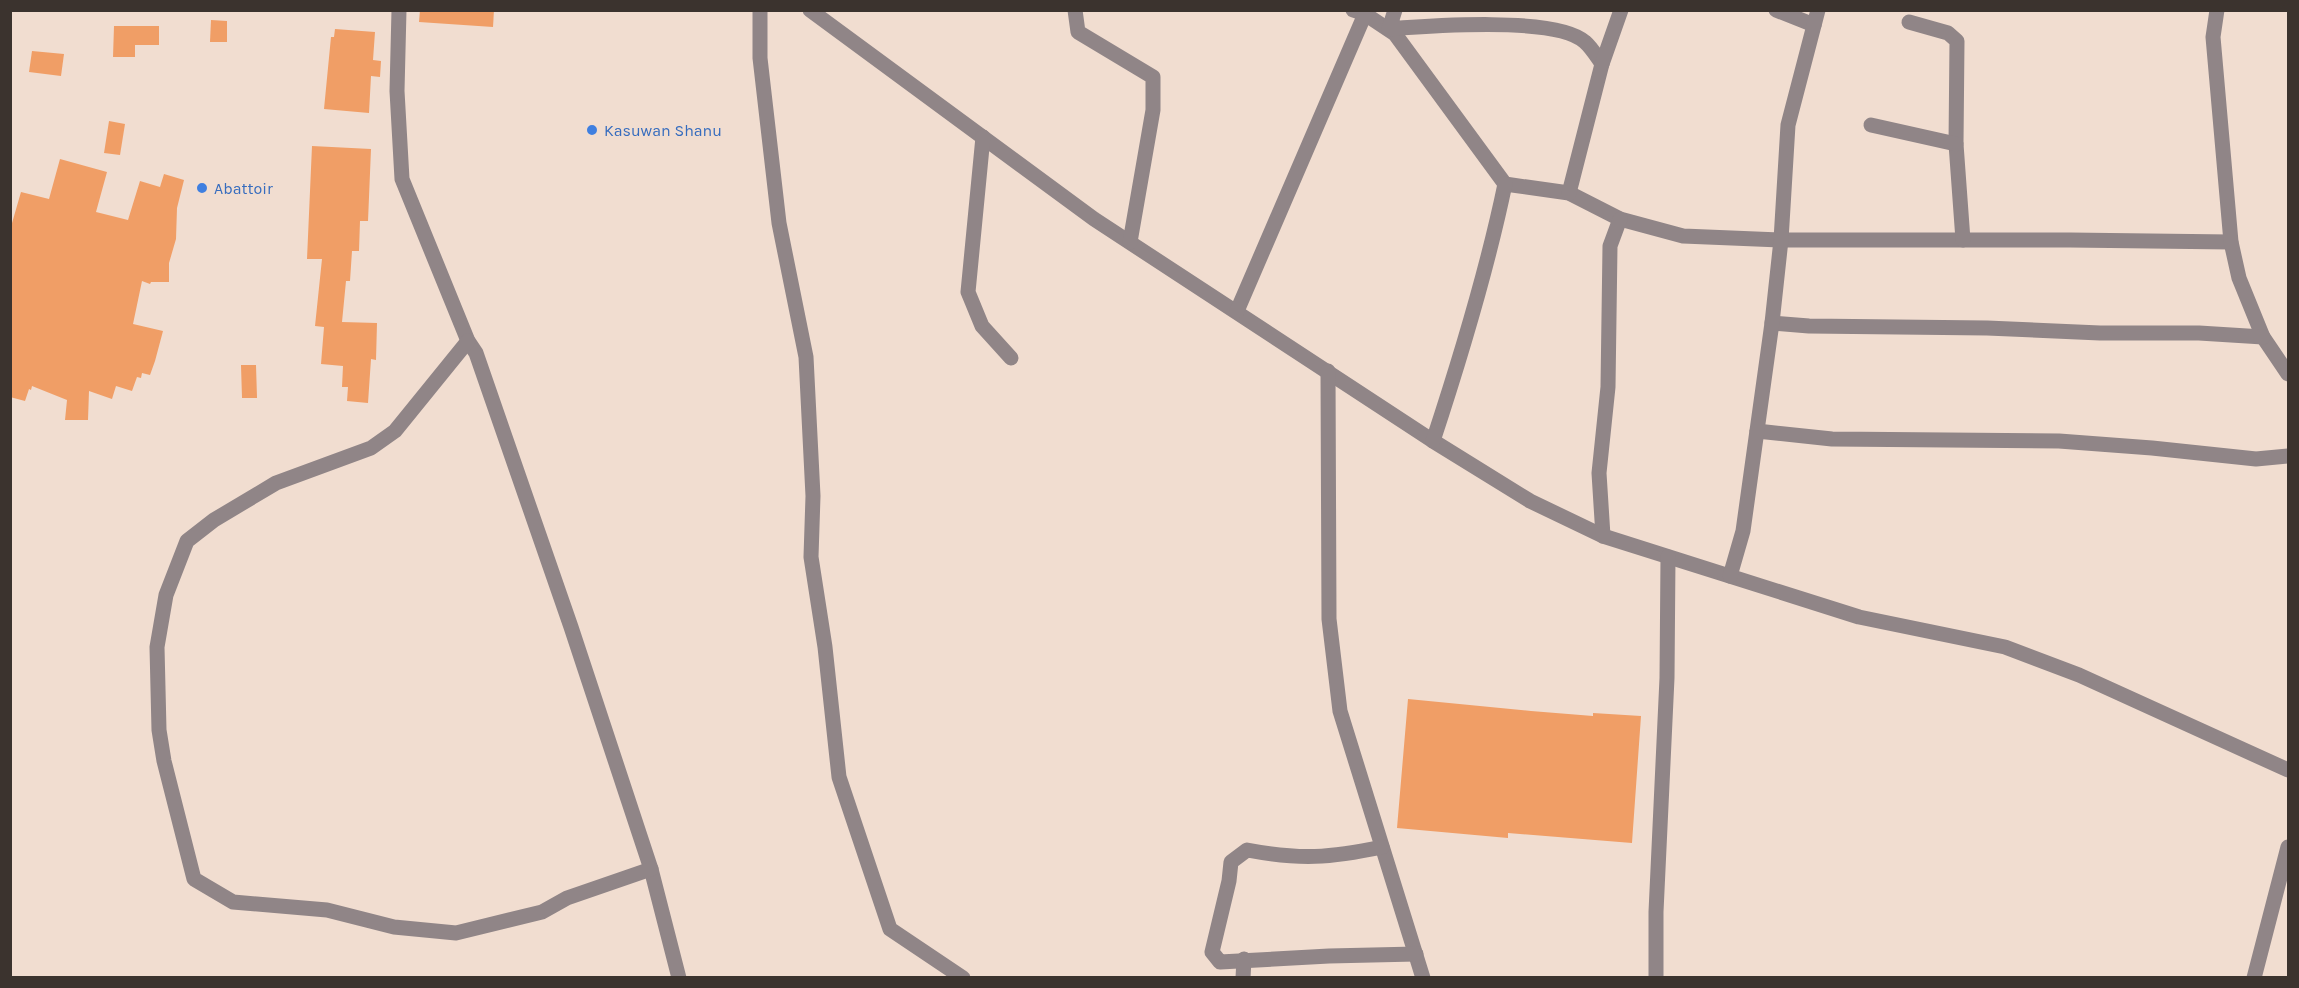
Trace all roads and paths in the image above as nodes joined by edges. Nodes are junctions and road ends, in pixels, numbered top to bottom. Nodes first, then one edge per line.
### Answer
1 (399, 10) edge
2 (760, 10) edge
3 (810, 10) edge
4 (1075, 10) edge
5 (1395, 10) edge
6 (1621, 10) edge
7 (1776, 10) edge
8 (2217, 10) edge
9 (1359, 12) edge
10 (1816, 18) edge
11 (1909, 22) dead end
12 (1389, 29) junction
13 (1602, 64) junction
14 (1871, 125) dead end
15 (983, 137) junction
16 (1956, 144) junction
17 (1505, 184) junction
18 (1569, 193) junction
19 (1620, 219) junction
20 (1780, 240) junction
21 (1963, 240) junction
22 (1130, 242) junction
23 (2231, 243) junction
24 (1237, 311) junction
25 (1772, 324) junction
26 (2263, 338) junction
27 (468, 341) junction
28 (1011, 358) dead end
29 (1328, 371) junction
30 (2289, 374) edge
31 (1757, 431) junction
32 (1433, 441) junction
33 (2289, 456) edge
34 (1603, 536) junction
35 (1668, 557) junction
36 (1730, 576) junction
37 (2289, 770) edge
38 (1382, 846) junction
39 (2289, 847) edge
40 (651, 869) junction
41 (1416, 954) junction
42 (1244, 959) junction
43 (679, 978) edge
44 (963, 978) edge
45 (1243, 978) edge
46 (1423, 978) edge
47 (1656, 978) edge
48 (2254, 978) edge

1 - 27 street
2 - 44 street
3 - 15 street
4 - 22 street
5 - 12 street
6 - 13 street
7 - 10 street
8 - 23 street
9 - 12 street
9 - 24 street
10 - 20 street
11 - 16 street
12 - 13 street
12 - 17 street
13 - 18 street
14 - 16 street
15 - 22 street
15 - 28 street
16 - 21 street
17 - 18 street
17 - 32 street
18 - 19 street
19 - 20 street
19 - 34 street
20 - 21 street
20 - 25 street
21 - 23 street
22 - 24 street
23 - 26 street
24 - 29 street
25 - 26 street
25 - 31 street
26 - 30 street
27 - 40 street
27 - 40 street
29 - 32 street
29 - 38 street
31 - 33 street
31 - 36 street
32 - 34 street
34 - 35 street
35 - 36 street
35 - 47 street
36 - 37 street
38 - 41 street
38 - 42 street
39 - 48 street
40 - 43 street
41 - 42 street
41 - 46 street
42 - 45 street

